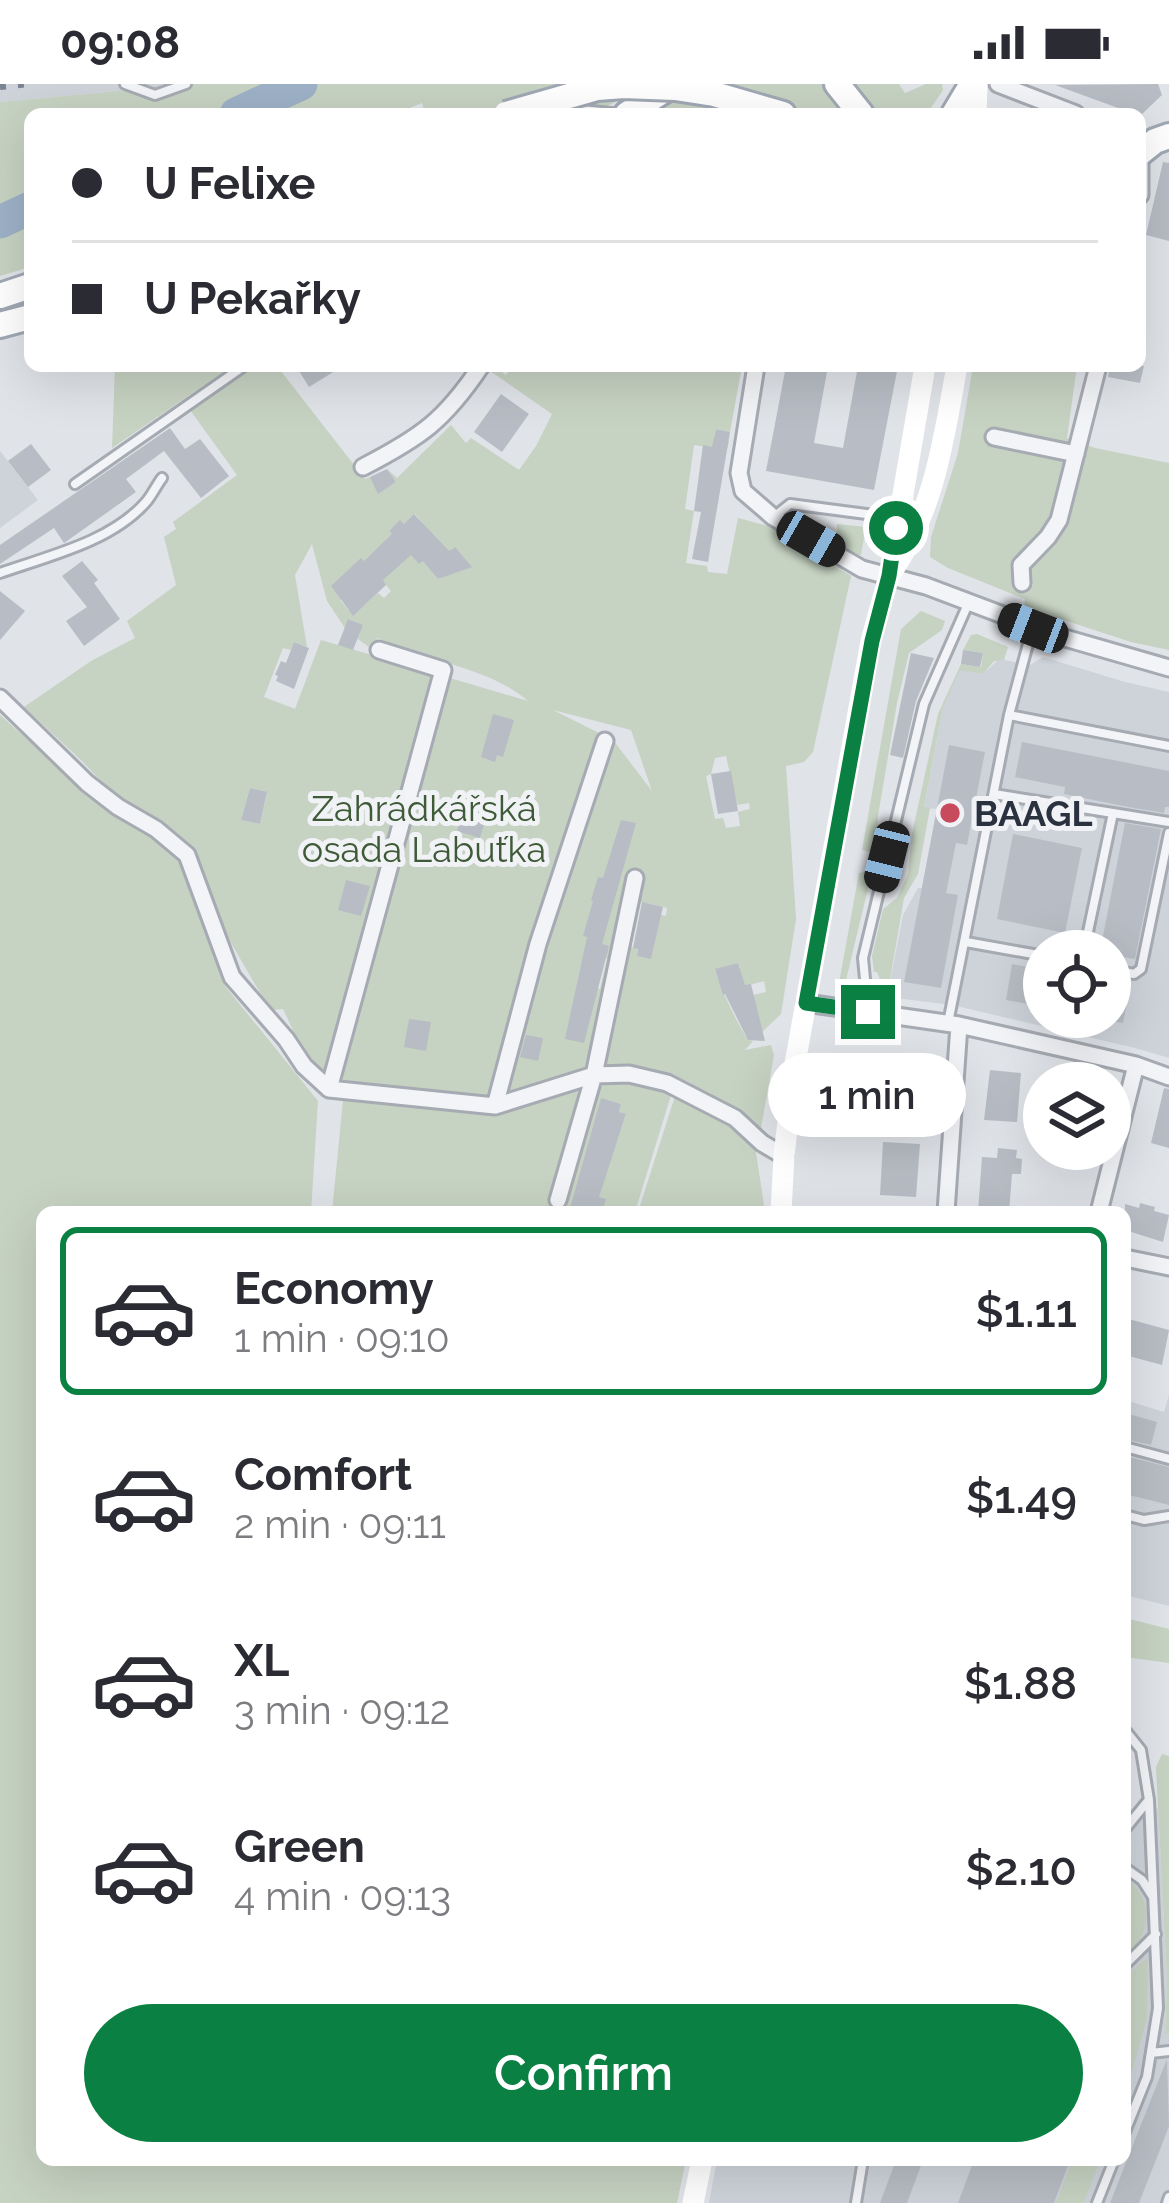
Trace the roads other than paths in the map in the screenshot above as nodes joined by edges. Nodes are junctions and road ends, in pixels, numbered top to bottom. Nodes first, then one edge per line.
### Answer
1 (125, 84) edge
2 (186, 84) edge
3 (674, 84) edge
4 (837, 84) edge
5 (998, 84) edge
6 (532, 106) junction
7 (526, 108) edge
8 (555, 108) edge
9 (634, 108) edge
10 (762, 108) edge
11 (856, 108) edge
12 (1060, 108) edge
13 (235, 372) edge
14 (477, 372) edge
15 (756, 372) edge
16 (924, 372) edge
17 (956, 372) edge
18 (1096, 372) edge
19 (994, 437) dead end
20 (1076, 454) junction
21 (363, 467) dead end
22 (162, 478) dead end
23 (75, 484) dead end
24 (874, 515) dead end
25 (773, 517) junction
26 (0, 573) edge
27 (889, 576) junction
28 (1022, 583) dead end
29 (969, 603) junction
30 (1033, 628) junction
31 (379, 650) dead end
32 (1169, 668) edge
33 (0, 698) edge
34 (1010, 715) junction
35 (605, 741) dead end
36 (1169, 746) edge
37 (994, 794) junction
38 (1113, 813) junction
39 (1169, 822) edge
40 (1169, 833) edge
41 (635, 878) dead end
42 (1088, 930) edge
43 (966, 942) junction
44 (1023, 952) edge
45 (1131, 973) edge
46 (806, 1003) junction
47 (868, 1012) junction
48 (954, 1024) junction
49 (1136, 1065) junction
50 (594, 1075) junction
51 (1169, 1077) edge
52 (329, 1089) junction
53 (495, 1106) junction
54 (784, 1156) junction
55 (558, 1199) dead end
56 (781, 1206) edge
57 (946, 1206) edge
58 (1101, 1206) edge
59 (1131, 1259) edge
60 (1169, 1267) edge
61 (1131, 1450) edge
62 (1169, 1459) edge
63 (1169, 1516) edge
64 (1131, 1517) edge
65 (1131, 1738) edge
66 (1149, 1800) junction
67 (1131, 1822) edge
68 (1131, 1872) edge
69 (1155, 1900) junction
70 (1156, 1934) junction
71 (1131, 1958) edge
72 (1169, 2050) edge
73 (1151, 2053) junction
74 (1131, 2117) edge
75 (701, 2166) edge
76 (862, 2166) edge
77 (1112, 2166) edge
78 (693, 2203) edge
79 (856, 2203) edge
80 (1097, 2203) edge

1 - 2 lane
3 - 9 main road
4 - 11 main road
5 - 12 street
6 - 7 main road, bridge
6 - 8 lane
6 - 10 main road, bridge
13 - 23 lane
14 - 21 street
15 - 25 street
16 - 27 main road
17 - 27 main road
18 - 20 street
19 - 20 street
20 - 28 street
22 - 26 lane
24 - 25 lane
25 - 27 street
27 - 29 street
27 - 46 main road
29 - 30 street
29 - 47 lane
30 - 32 street
30 - 34 lane
31 - 52 street
33 - 52 street
34 - 36 lane
34 - 37 lane
35 - 53 street
37 - 38 lane
37 - 43 lane
38 - 39 lane
38 - 42 lane
40 - 45 lane
41 - 50 street
43 - 44 lane
43 - 48 lane
46 - 47 street
46 - 54 main road
47 - 48 street
48 - 49 street
48 - 57 street
49 - 51 street
49 - 58 street
50 - 53 street
50 - 54 street
50 - 55 street
52 - 53 street
54 - 56 main road
59 - 60 street
61 - 62 lane
63 - 64 lane
65 - 66 lane
66 - 67 lane
66 - 69 lane
68 - 69 lane
69 - 70 lane
70 - 71 lane
70 - 73 lane
72 - 73 lane
73 - 74 lane
75 - 78 main road
76 - 79 lane
77 - 80 lane

